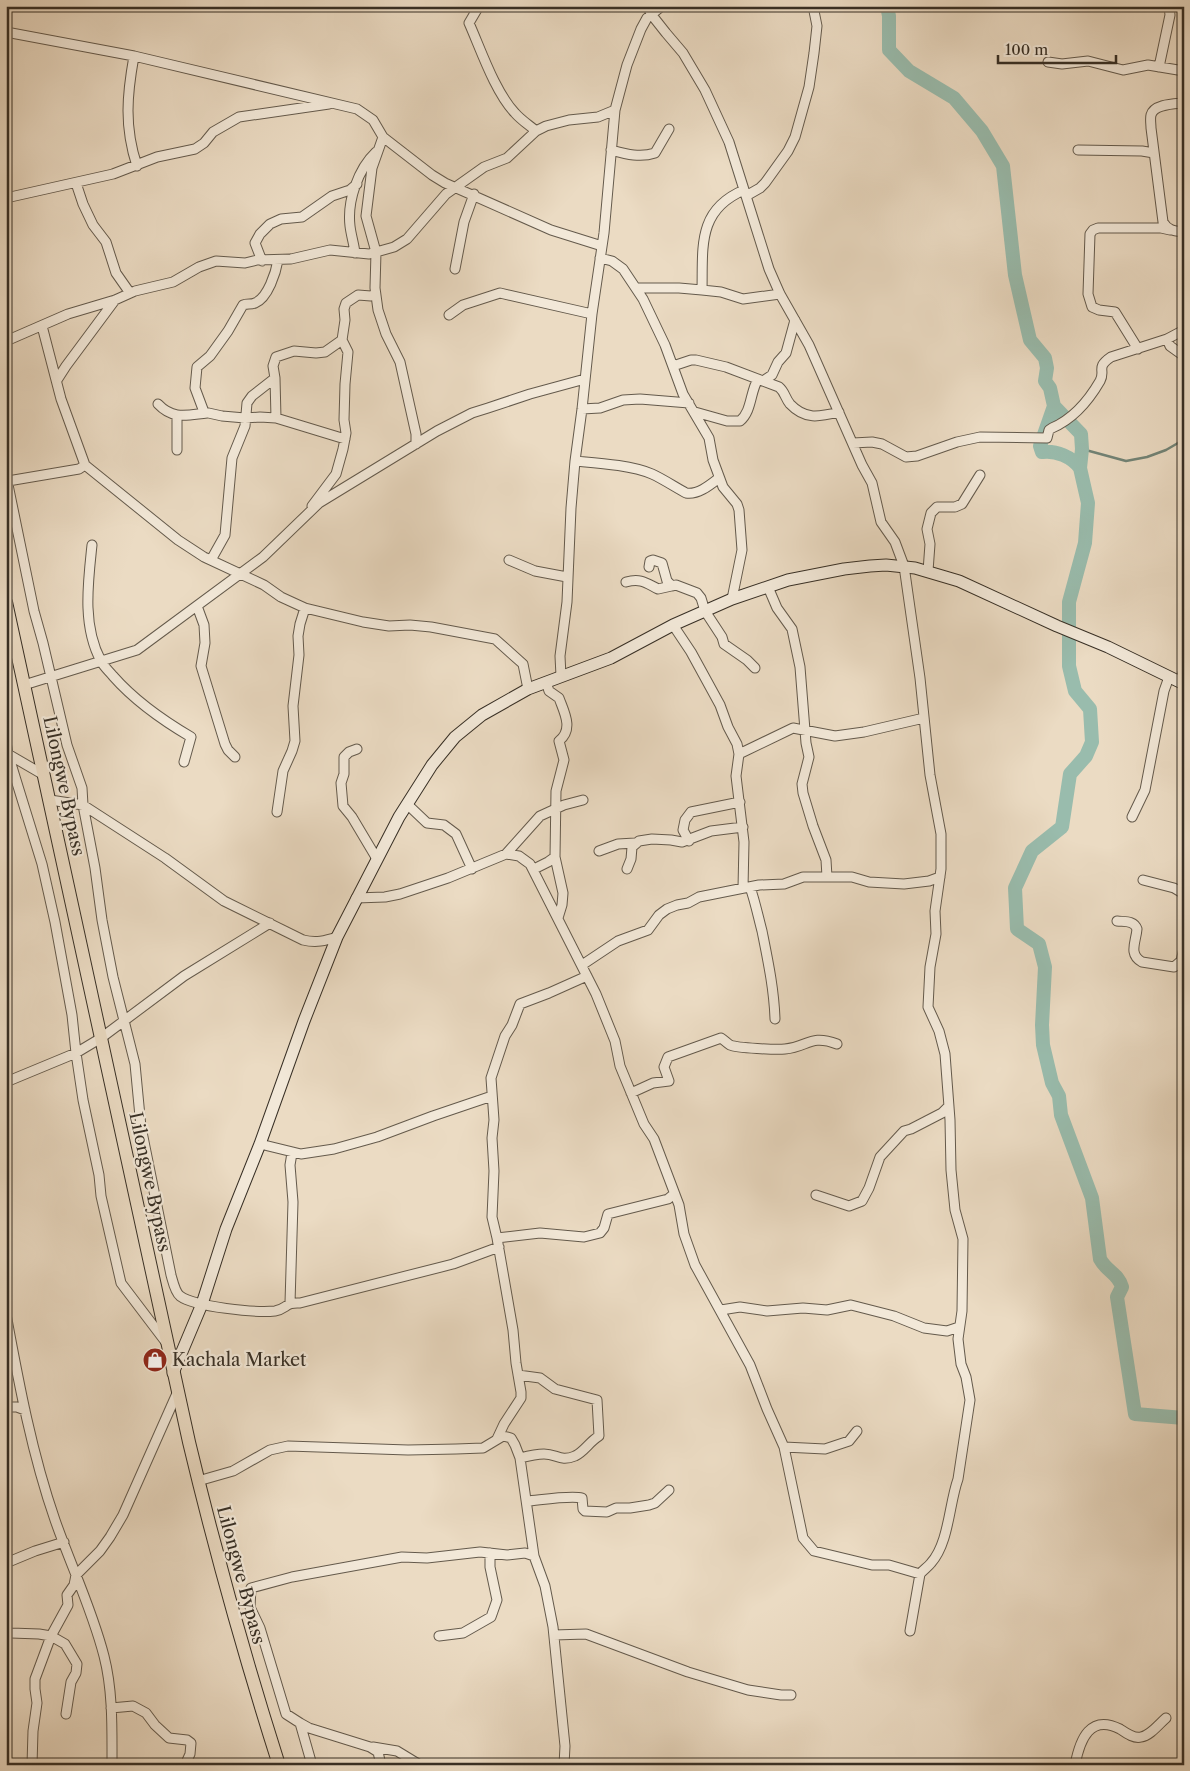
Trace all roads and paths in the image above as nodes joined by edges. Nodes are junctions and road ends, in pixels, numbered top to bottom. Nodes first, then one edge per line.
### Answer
1 (479, 6) edge
2 (662, 6) edge
3 (814, 6) edge
4 (1170, 6) edge
5 (650, 10) edge
6 (6, 32) edge
7 (134, 56) junction
8 (1048, 62) dead end
9 (1159, 67) junction
10 (1184, 71) edge
11 (334, 104) junction
12 (1184, 104) edge
13 (615, 110) junction
14 (668, 130) dead end
15 (536, 131) junction
16 (383, 137) junction
17 (378, 150) junction
18 (611, 150) junction
19 (1078, 150) dead end
20 (1154, 153) junction
21 (136, 166) junction
22 (76, 183) junction
23 (357, 184) junction
24 (456, 186) junction
25 (745, 193) junction
26 (474, 194) junction
27 (6, 198) edge
28 (1170, 230) junction
29 (1184, 232) edge
30 (602, 246) junction
31 (376, 252) junction
32 (356, 253) junction
33 (600, 258) junction
34 (278, 260) junction
35 (262, 261) junction
36 (455, 269) dead end
37 (637, 288) junction
38 (702, 290) junction
39 (130, 293) junction
40 (375, 294) junction
41 (780, 294) junction
42 (115, 300) junction
43 (592, 314) junction
44 (449, 315) dead end
45 (796, 320) junction
46 (42, 326) junction
47 (1184, 330) edge
48 (1167, 339) junction
49 (342, 340) junction
50 (6, 341) edge
51 (1138, 349) junction
52 (1184, 356) edge
53 (673, 366) junction
54 (275, 378) junction
55 (585, 379) junction
56 (57, 380) junction
57 (761, 380) junction
58 (689, 403) junction
59 (158, 404) dead end
60 (582, 410) junction
61 (695, 412) junction
62 (839, 412) junction
63 (207, 413) junction
64 (177, 415) junction
65 (245, 418) junction
66 (276, 418) junction
67 (346, 439) junction
68 (852, 443) junction
69 (416, 444) junction
70 (177, 450) dead end
71 (575, 461) junction
72 (86, 465) junction
73 (980, 475) dead end
74 (7, 478) edge
75 (719, 478) junction
76 (306, 515) junction
77 (92, 545) dead end
78 (211, 560) junction
79 (509, 560) dead end
80 (904, 566) junction
81 (648, 567) dead end
82 (928, 571) junction
83 (242, 574) junction
84 (567, 577) junction
85 (626, 582) dead end
86 (672, 586) junction
87 (768, 587) junction
88 (732, 599) junction
89 (6, 602) edge
90 (197, 606) junction
91 (306, 608) junction
92 (705, 611) junction
93 (674, 625) junction
94 (101, 662) junction
95 (755, 668) dead end
96 (561, 676) junction
97 (1181, 676) edge
98 (52, 677) junction
99 (546, 682) junction
100 (24, 685) junction
101 (528, 689) junction
102 (924, 718) junction
103 (805, 729) junction
104 (6, 742) edge
105 (357, 748) dead end
106 (7, 753) edge
107 (739, 754) junction
108 (235, 757) dead end
109 (184, 762) dead end
110 (44, 775) junction
111 (50, 800) junction
112 (583, 800) dead end
113 (740, 802) junction
114 (407, 804) junction
115 (83, 805) junction
116 (555, 809) junction
117 (277, 812) dead end
118 (1132, 817) dead end
119 (743, 827) junction
120 (689, 841) junction
121 (636, 843) junction
122 (599, 850) dead end
123 (506, 854) junction
124 (555, 857) junction
125 (377, 859) junction
126 (472, 869) junction
127 (534, 869) junction
128 (627, 869) dead end
129 (827, 877) junction
130 (940, 877) junction
131 (1143, 880) dead end
132 (746, 887) junction
133 (1184, 894) edge
134 (356, 898) junction
135 (558, 918) junction
136 (1117, 921) dead end
137 (270, 924) junction
138 (337, 937) junction
139 (1184, 948) edge
140 (582, 965) junction
141 (587, 976) junction
142 (775, 1019) dead end
143 (124, 1020) junction
144 (101, 1038) junction
145 (837, 1044) dead end
146 (76, 1053) junction
147 (6, 1082) edge
148 (631, 1093) junction
149 (492, 1096) junction
150 (949, 1106) junction
151 (260, 1144) junction
152 (292, 1153) junction
153 (674, 1194) junction
154 (816, 1195) dead end
155 (498, 1242) junction
156 (290, 1303) junction
157 (202, 1304) junction
158 (721, 1310) junction
159 (6, 1314) edge
160 (959, 1327) junction
161 (167, 1343) junction
162 (10, 1351) edge
163 (173, 1373) junction
164 (518, 1375) junction
165 (178, 1391) junction
166 (6, 1407) edge
167 (25, 1410) junction
168 (857, 1430) dead end
169 (497, 1439) junction
170 (784, 1447) junction
171 (520, 1458) junction
172 (198, 1481) junction
173 (669, 1490) dead end
174 (527, 1501) junction
175 (64, 1542) junction
176 (490, 1553) junction
177 (534, 1556) junction
178 (6, 1563) edge
179 (920, 1574) junction
180 (76, 1575) junction
181 (910, 1631) dead end
182 (6, 1632) edge
183 (554, 1635) junction
184 (51, 1636) junction
185 (439, 1636) dead end
186 (791, 1695) dead end
187 (111, 1708) junction
188 (66, 1714) dead end
189 (1166, 1718) dead end
190 (300, 1723) junction
191 (370, 1747) junction
192 (32, 1765) edge
193 (112, 1765) edge
194 (185, 1765) edge
195 (279, 1765) edge
196 (312, 1765) edge
197 (382, 1765) edge
198 (420, 1765) edge
199 (564, 1765) edge
200 (1075, 1765) edge

1 - 15 street
2 - 5 street
3 - 25 street
4 - 9 street
5 - 13 street
5 - 25 street
6 - 7 street
7 - 11 street
7 - 21 street
8 - 9 street
9 - 10 street
11 - 16 street
11 - 21 street
12 - 20 street
13 - 15 street
13 - 18 street
14 - 18 street
15 - 24 street
16 - 17 street
16 - 24 street
17 - 23 street
17 - 31 street
18 - 30 street
19 - 20 street
20 - 28 street
21 - 22 street
22 - 27 street
22 - 39 street
23 - 32 street
23 - 35 street
24 - 26 street
24 - 31 street
25 - 38 street
25 - 41 street
26 - 30 street
26 - 36 street
28 - 29 street
28 - 51 street
30 - 33 street
31 - 32 street
31 - 40 street
32 - 34 street
33 - 37 street
33 - 43 street
34 - 35 street
34 - 63 street
35 - 39 street
37 - 38 street
37 - 53 street
38 - 41 street
39 - 42 street
40 - 49 street
40 - 69 street
41 - 45 street
42 - 46 street
42 - 56 street
43 - 44 street
43 - 55 street
45 - 57 street
45 - 62 street
46 - 50 street
46 - 56 street
47 - 48 street
48 - 51 street
48 - 52 street
49 - 54 street
49 - 67 street
51 - 68 street
53 - 57 street
53 - 58 street
54 - 65 street
54 - 66 street
55 - 60 street
55 - 69 street
56 - 72 street
57 - 61 street
57 - 62 street
58 - 60 street
58 - 61 street
59 - 64 street
60 - 71 street
61 - 75 street
62 - 68 street
63 - 64 street
63 - 65 street
64 - 70 street
65 - 66 street
65 - 78 street
66 - 67 street
67 - 76 street
68 - 80 street
69 - 76 street
71 - 75 street
71 - 84 street
72 - 74 street
72 - 78 street
73 - 82 street
74 - 98 street
75 - 88 street
76 - 83 street
77 - 94 street
78 - 83 street
79 - 84 street
80 - 82 street
80 - 87 street
80 - 102 street
81 - 86 street
82 - 97 street
83 - 90 street
83 - 91 street
84 - 96 street
85 - 86 street
86 - 92 street
87 - 88 street
87 - 103 street
88 - 92 street
89 - 100 main road, Lilongwe Bypass
90 - 94 street
90 - 108 street
91 - 101 street
91 - 117 street
92 - 93 street
92 - 95 street
93 - 96 street
93 - 107 street
94 - 98 street
94 - 109 street
96 - 99 street
97 - 118 street
98 - 100 street
98 - 115 street
99 - 101 street
99 - 116 street
100 - 110 main road, Lilongwe Bypass
101 - 114 street
102 - 103 street
102 - 130 street
103 - 107 street
103 - 129 street
104 - 106 street
105 - 125 street
106 - 110 street
106 - 146 street
107 - 113 street
110 - 111 main road, Lilongwe Bypass
111 - 115 street
111 - 144 main road, Lilongwe Bypass
112 - 116 street
113 - 119 street
113 - 120 street
114 - 125 street
114 - 126 street
115 - 137 street
115 - 143 street
116 - 123 street
116 - 124 street
119 - 120 street
119 - 132 street
120 - 121 street
121 - 122 street
121 - 128 street
123 - 126 street
123 - 127 street
124 - 127 street
124 - 135 street
125 - 134 street
126 - 134 street
127 - 135 street
129 - 130 street
129 - 132 street
130 - 150 street
131 - 133 street
132 - 140 street
132 - 142 street
134 - 138 street
135 - 140 street
136 - 139 street
137 - 138 street
137 - 143 street
138 - 151 street
140 - 141 street
141 - 148 street
141 - 149 street
143 - 144 street
143 - 157 street
144 - 146 street
144 - 161 main road, Lilongwe Bypass
145 - 148 street
146 - 147 street
146 - 161 street
148 - 153 street
149 - 152 street
149 - 155 street
150 - 154 street
150 - 160 street
151 - 152 street
151 - 157 street
152 - 156 street
153 - 155 street
153 - 158 street
155 - 156 street
155 - 164 street
156 - 157 street
157 - 163 street
158 - 160 street
158 - 170 street
159 - 162 street
160 - 179 street
161 - 163 main road, Lilongwe Bypass
162 - 167 street
163 - 165 main road, Lilongwe Bypass
164 - 169 street
164 - 171 street
165 - 172 main road, Lilongwe Bypass
165 - 180 street
166 - 167 street
167 - 175 street
168 - 170 street
169 - 171 street
169 - 172 street
170 - 179 street
171 - 174 street
172 - 195 main road, Lilongwe Bypass
173 - 174 street
174 - 177 street
175 - 178 street
175 - 180 street
176 - 177 street
176 - 185 street
176 - 190 street
177 - 183 street
179 - 181 street
180 - 184 street
180 - 187 street
182 - 184 street
183 - 186 street
183 - 199 street
184 - 188 street
184 - 192 street
187 - 193 street
187 - 194 street
189 - 200 street
190 - 191 street
190 - 196 street
191 - 197 street
191 - 198 street

